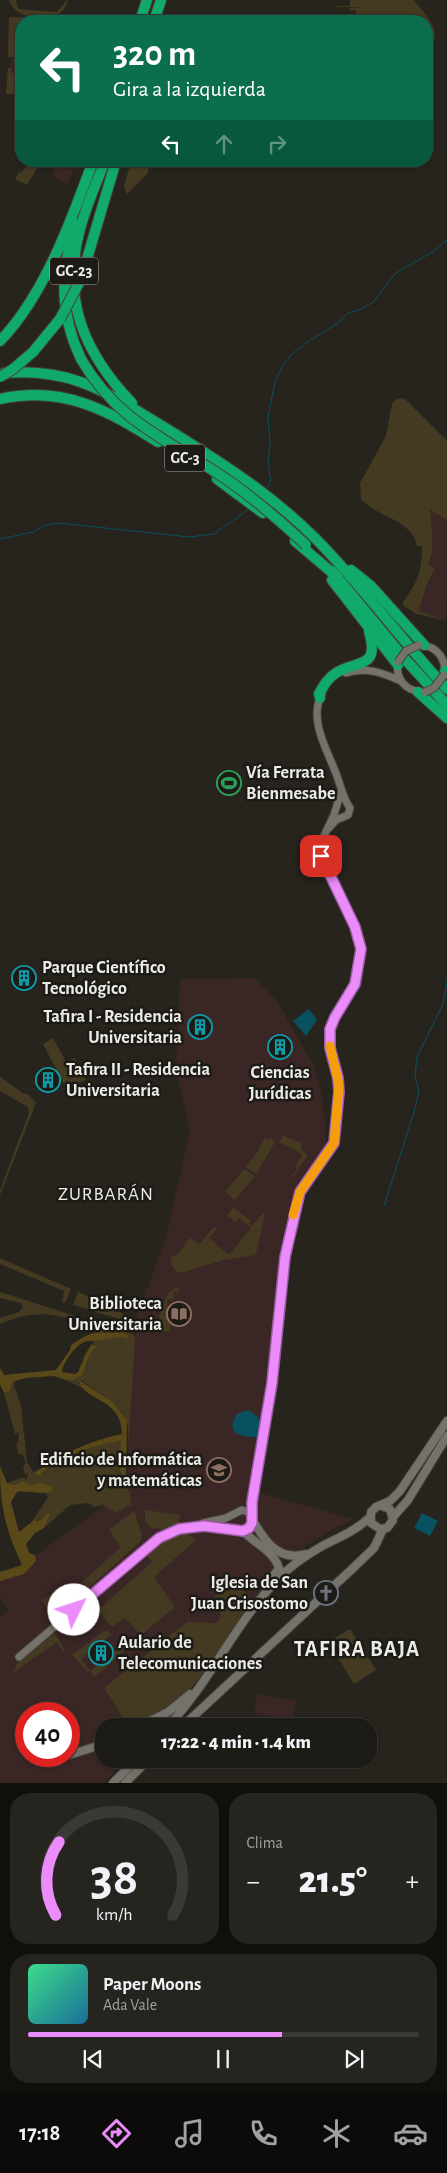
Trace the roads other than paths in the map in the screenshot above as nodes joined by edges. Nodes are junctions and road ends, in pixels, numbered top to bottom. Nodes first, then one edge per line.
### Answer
1 (147, 0) edge
2 (161, 0) edge
3 (142, 15) edge
4 (156, 15) edge
5 (91, 167) edge
6 (103, 167) edge
7 (114, 167) edge
8 (80, 198) junction
9 (0, 341) edge
10 (0, 375) edge
11 (0, 399) edge
12 (140, 412) junction
13 (305, 546) junction
14 (341, 564) junction
15 (368, 628) junction
16 (421, 645) junction
17 (398, 665) junction
18 (445, 668) edge
19 (385, 674) junction
20 (401, 681) junction
21 (447, 689) edge
22 (422, 692) junction
23 (320, 698) junction
24 (447, 705) edge
25 (447, 718) edge
26 (341, 792) junction
27 (329, 828) junction
28 (322, 840) junction
29 (318, 859) junction
30 (447, 1421) edge
31 (447, 1436) edge
32 (254, 1488) junction
33 (382, 1506) junction
34 (242, 1510) junction
35 (233, 1514) junction
36 (370, 1517) junction
37 (393, 1517) junction
38 (252, 1518) junction
39 (185, 1528) junction
40 (383, 1529) junction
41 (239, 1530) junction
42 (314, 1551) junction
43 (233, 1637) junction
44 (19, 1657) dead end
45 (156, 1718) edge
46 (175, 1718) edge
47 (193, 1718) edge
48 (95, 1747) edge
49 (80, 1752) edge
50 (128, 1768) edge
51 (140, 1768) edge
52 (113, 1783) edge
53 (125, 1783) edge

1 - 3 highway
2 - 4 highway
5 - 8 highway, GC-23
6 - 12 highway, GC-23
7 - 10 highway, bridge
8 - 9 highway
8 - 13 highway, GC-23, bridge
10 - 12 highway, GC-3, bridge
11 - 13 highway, GC-3
12 - 14 highway, GC-3
13 - 15 highway
13 - 24 highway
14 - 16 highway
14 - 21 highway, GC-3
15 - 17 highway
15 - 23 highway
16 - 17 street, bridge
16 - 18 street
17 - 19 street
17 - 20 street
18 - 22 street, bridge
19 - 20 street
19 - 23 street
20 - 22 street
22 - 25 highway
23 - 26 street
26 - 27 street
26 - 27 street
27 - 28 street
28 - 29 street
28 - 29 street
29 - 32 street
30 - 33 main road
31 - 37 main road
32 - 34 street
32 - 38 street
33 - 36 main road
33 - 37 main road
34 - 35 street
34 - 38 street
35 - 39 street
35 - 41 street
36 - 40 main road
36 - 42 main road
37 - 40 main road
38 - 41 street
38 - 42 main road
39 - 41 street
39 - 44 street
40 - 47 main road
41 - 43 main road
42 - 43 main road
43 - 45 main road
43 - 46 main road
48 - 49 main road
50 - 52 main road
51 - 53 main road

